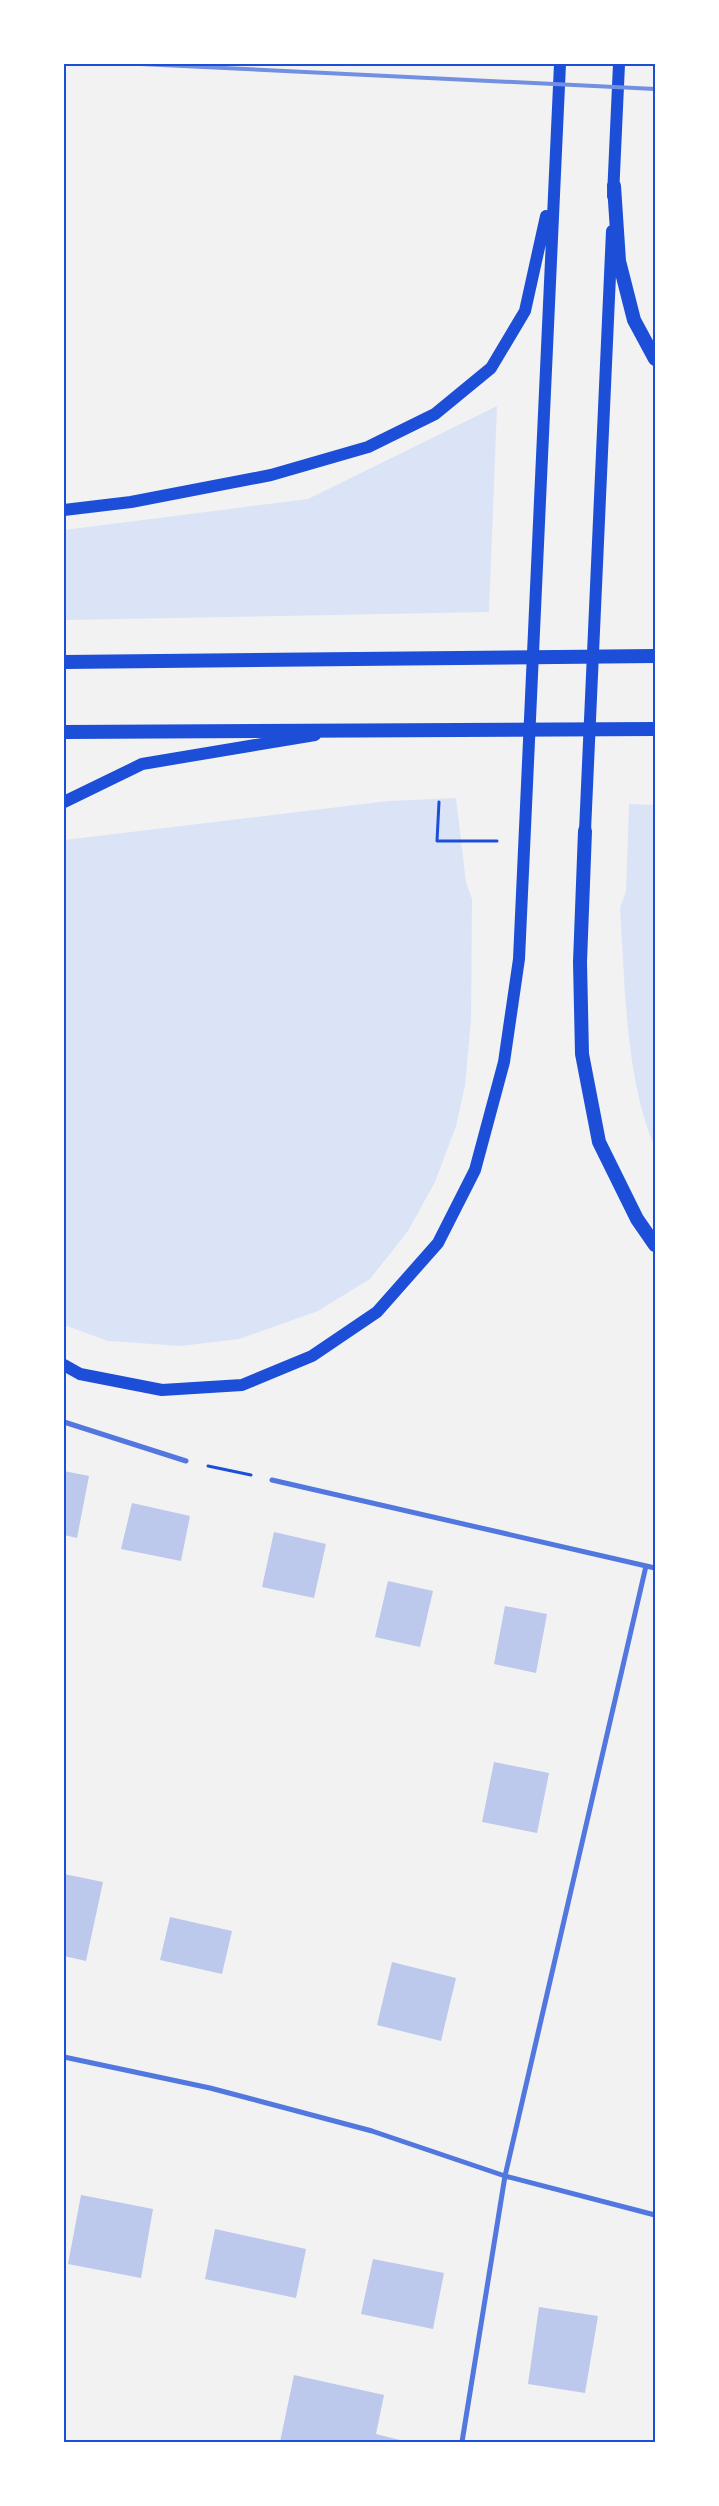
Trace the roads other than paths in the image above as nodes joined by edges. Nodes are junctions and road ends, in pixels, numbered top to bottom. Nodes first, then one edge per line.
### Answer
1 (560, 64) edge
2 (620, 64) edge
3 (553, 182) junction
4 (614, 186) junction
5 (655, 358) edge
6 (64, 510) edge
7 (655, 656) edge
8 (64, 662) edge
9 (655, 728) edge
10 (620, 729) junction
11 (64, 732) edge
12 (333, 732) junction
13 (655, 733) edge
14 (64, 802) edge
15 (586, 831) joint
16 (655, 1245) edge
17 (64, 1365) edge
18 (64, 1422) edge
19 (186, 1461) road end
20 (272, 1480) road end
21 (646, 1566) junction
22 (655, 1568) edge
23 (64, 2057) edge
24 (505, 2176) junction
25 (655, 2215) edge
26 (462, 2442) edge

1 - 3 main road
2 - 4 main road
3 - 6 main road
3 - 17 main road
4 - 5 highway
4 - 15 main road
7 - 8 highway
9 - 10 highway
10 - 12 highway
10 - 13 highway
11 - 12 highway
12 - 14 main road
15 - 16 highway
18 - 19 street
20 - 21 street
21 - 22 street
21 - 24 street
23 - 24 street
24 - 25 street
24 - 26 street

